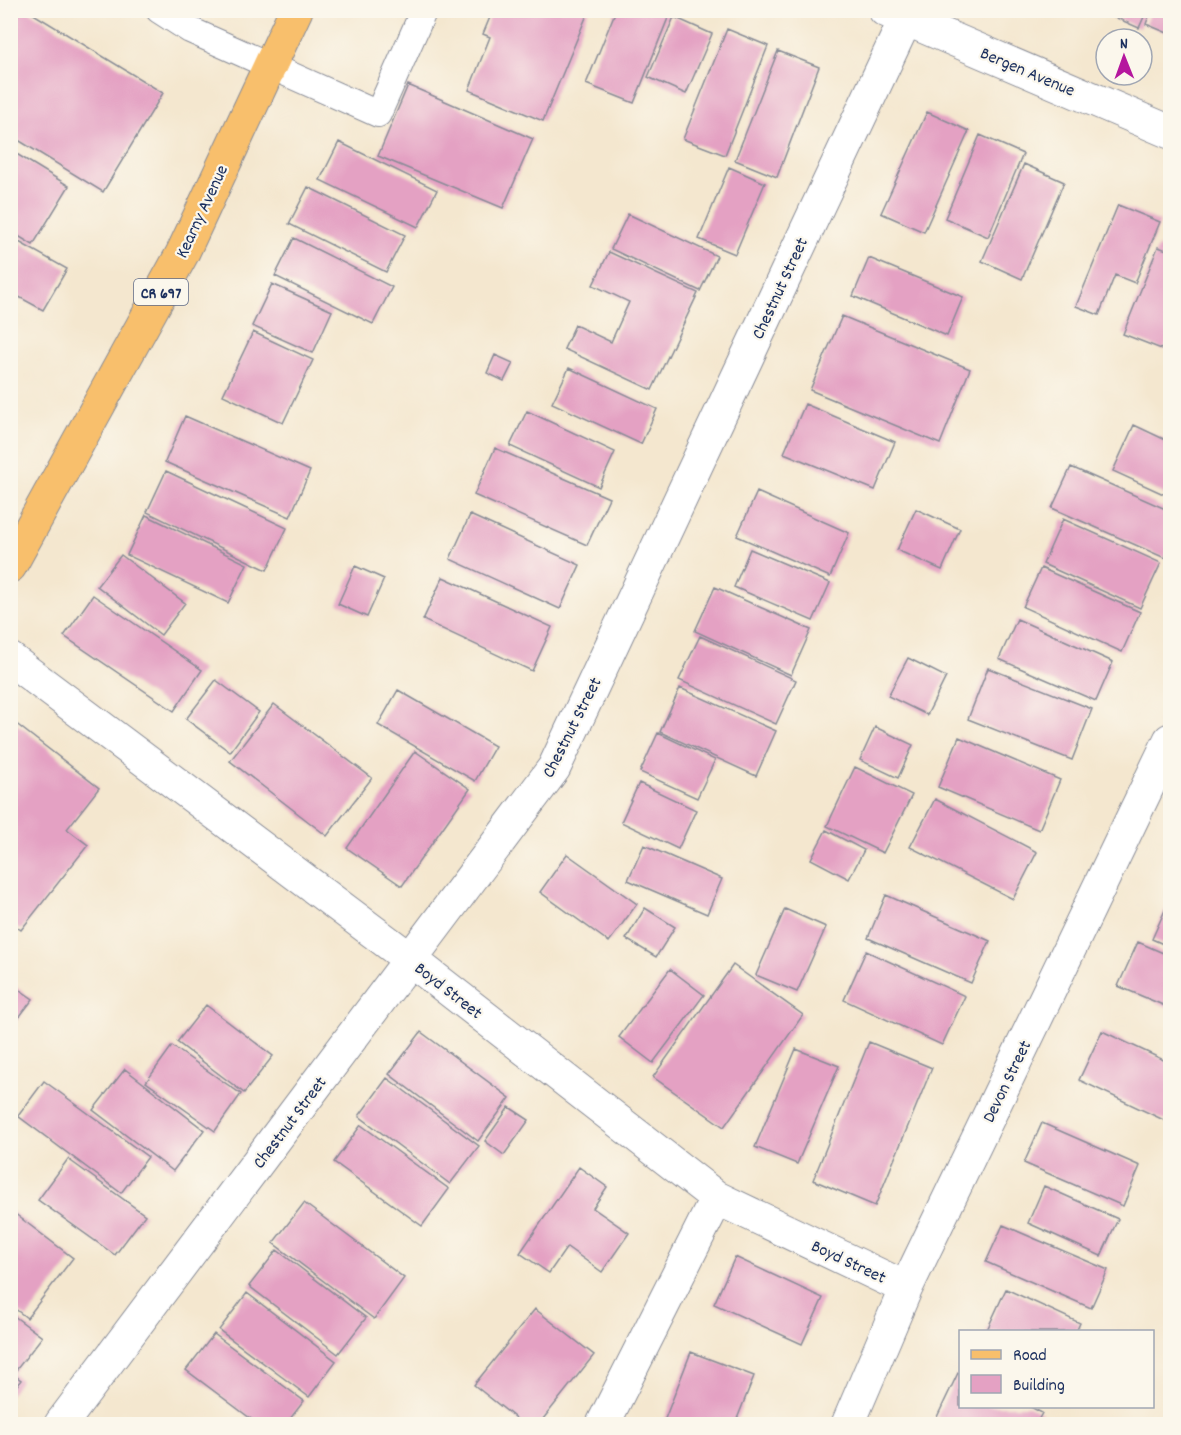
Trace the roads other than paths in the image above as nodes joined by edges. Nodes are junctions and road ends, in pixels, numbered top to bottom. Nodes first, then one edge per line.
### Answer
1 (159, 10) edge
2 (296, 10) edge
3 (422, 11) edge
4 (900, 14) edge
5 (269, 65) junction
6 (1170, 132) edge
7 (10, 566) edge
8 (10, 660) edge
9 (1170, 740) edge
10 (411, 960) junction
11 (717, 1198) junction
12 (906, 1288) junction
13 (61, 1425) edge
14 (603, 1425) edge
15 (848, 1425) edge

1 - 5 lane
2 - 5 main road, Kearny Avenue / CR 697
3 - 5 lane
4 - 6 street, Bergen Avenue
4 - 10 street, Chestnut Street
5 - 7 main road, Kearny Avenue / CR 697
8 - 10 street, Boyd Street
9 - 12 street, Devon Street
10 - 11 street, Boyd Street
10 - 13 street, Chestnut Street
11 - 12 street, Boyd Street
11 - 14 street
12 - 15 street, Devon Street

